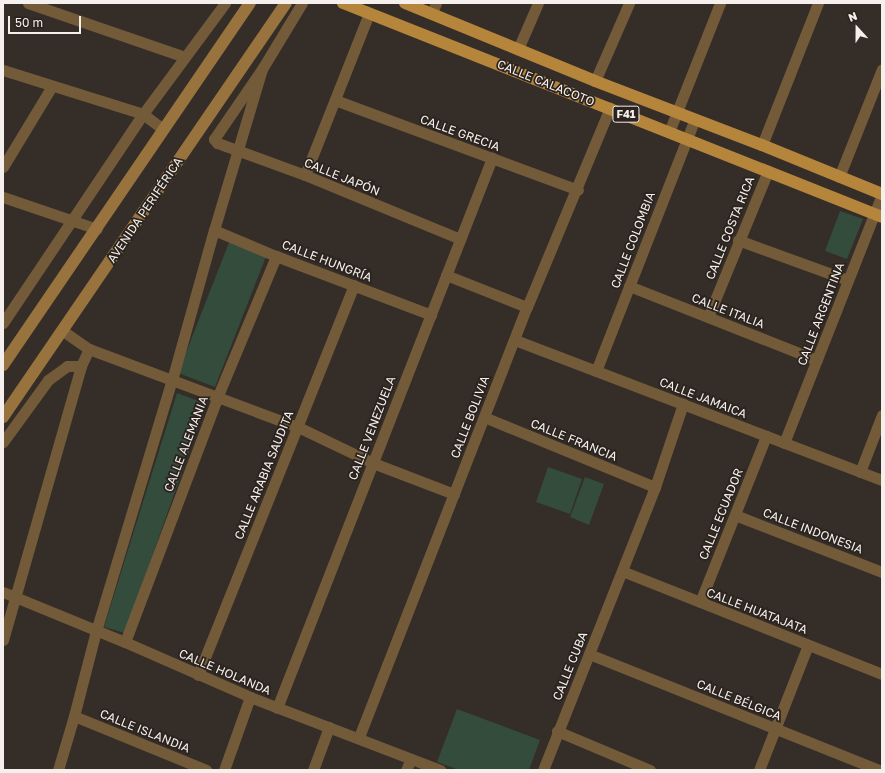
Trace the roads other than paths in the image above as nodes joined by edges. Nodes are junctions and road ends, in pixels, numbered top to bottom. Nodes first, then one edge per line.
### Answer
1 (28, 3) edge
2 (225, 3) edge
3 (250, 3) edge
4 (286, 3) edge
5 (302, 3) edge
6 (343, 3) edge
7 (405, 3) edge
8 (538, 3) edge
9 (629, 3) edge
10 (720, 3) edge
11 (818, 3) edge
12 (434, 8) edge
13 (369, 13) junction
14 (518, 50) junction
15 (185, 57) junction
16 (251, 57) junction
17 (262, 69) junction
18 (882, 69) edge
19 (3, 70) edge
20 (595, 81) junction
21 (52, 86) junction
22 (334, 100) junction
23 (610, 108) junction
24 (676, 112) junction
25 (143, 114) junction
26 (695, 119) junction
27 (163, 129) junction
28 (669, 132) junction
29 (687, 139) junction
30 (762, 145) junction
31 (238, 150) junction
32 (492, 158) junction
33 (3, 167) edge
34 (768, 172) junction
35 (305, 175) junction
36 (839, 177) junction
37 (578, 190) junction
38 (882, 194) edge
39 (3, 197) edge
40 (878, 215) edge
41 (72, 220) junction
42 (97, 229) junction
43 (214, 230) junction
44 (460, 239) junction
45 (738, 240) junction
46 (276, 256) junction
47 (446, 275) junction
48 (848, 280) junction
49 (354, 285) junction
50 (629, 286) junction
51 (527, 307) junction
52 (431, 315) junction
53 (708, 317) junction
54 (3, 323) edge
55 (63, 331) junction
56 (515, 340) junction
57 (89, 349) junction
58 (817, 360) junction
59 (3, 365) edge
60 (81, 366) junction
61 (596, 371) junction
62 (172, 380) junction
63 (217, 398) junction
64 (683, 404) junction
65 (882, 415) edge
66 (3, 417) edge
67 (484, 417) junction
68 (298, 427) junction
69 (766, 436) junction
70 (3, 442) edge
71 (784, 443) junction
72 (373, 463) junction
73 (860, 472) junction
74 (882, 480) edge
75 (655, 487) junction
76 (454, 494) junction
77 (735, 515) junction
78 (622, 571) junction
79 (882, 572) edge
80 (3, 592) edge
81 (15, 597) junction
82 (700, 602) junction
83 (96, 631) junction
84 (3, 640) edge
85 (125, 642) junction
86 (808, 645) junction
87 (589, 654) junction
88 (882, 674) edge
89 (198, 675) junction
90 (250, 697) junction
91 (277, 708) junction
92 (74, 716) junction
93 (329, 727) junction
94 (775, 728) junction
95 (558, 731) junction
96 (359, 738) junction
97 (411, 759) junction
98 (642, 769) edge
99 (58, 770) edge
100 (206, 770) edge
101 (224, 770) edge
102 (313, 770) edge
103 (406, 770) edge
104 (440, 770) edge
105 (543, 770) edge
106 (759, 770) edge
107 (879, 770) edge

1 - 15 street
2 - 15 street
3 - 27 street
4 - 16 street, AVENIDA PERIFÉRICA
5 - 17 street
6 - 13 main road, CALLE CALACOTO / F41
7 - 12 main road, CALLE CALACOTO / F41
8 - 14 street
9 - 20 street
10 - 24 street
11 - 30 street
12 - 14 main road, CALLE CALACOTO / F41
13 - 22 street
13 - 23 main road, CALLE CALACOTO / F41
14 - 20 main road, CALLE CALACOTO / F41
15 - 25 street
16 - 17 street
16 - 55 street, AVENIDA PERIFÉRICA
17 - 31 street
17 - 31 street, CALLE JAPÓN
18 - 36 street
19 - 21 street
20 - 24 main road, CALLE CALACOTO / F41
21 - 25 street
21 - 33 street
22 - 32 street, CALLE GRECIA
22 - 35 street
23 - 28 main road, CALLE CALACOTO / F41
23 - 37 street, CALLE BOLIVIA
24 - 26 main road, CALLE CALACOTO / F41
24 - 28 street
25 - 27 street
25 - 41 street
26 - 29 street, CALLE COLOMBIA
26 - 30 main road, CALLE CALACOTO / F41
27 - 42 street
28 - 29 main road, CALLE CALACOTO / F41
29 - 34 main road, CALLE CALACOTO / F41
29 - 50 street, CALLE COLOMBIA
30 - 36 main road, CALLE CALACOTO / F41
31 - 35 street, CALLE JAPÓN
31 - 43 street
32 - 37 street, CALLE GRECIA
32 - 44 street, CALLE VENEZUELA
34 - 40 main road, CALLE CALACOTO / F41
34 - 45 street, CALLE COSTA RICA
35 - 44 street, CALLE JAPÓN
36 - 38 main road, CALLE CALACOTO / F41
37 - 51 street, CALLE BOLIVIA
38 - 40 street, CALLE ARGENTINA
39 - 41 street
40 - 48 street, CALLE ARGENTINA
41 - 42 street
41 - 54 street
42 - 59 street
43 - 46 street, CALLE HUNGRÍA
43 - 62 street
44 - 47 street, CALLE VENEZUELA
45 - 48 street
45 - 53 street, CALLE COSTA RICA
46 - 49 street, CALLE HUNGRÍA
46 - 63 street, CALLE ALEMANIA
47 - 51 street
47 - 52 street, CALLE VENEZUELA
48 - 58 street, CALLE ARGENTINA
49 - 52 street, CALLE HUNGRÍA
49 - 68 street, CALLE ARABIA SAUDITA
50 - 53 street, CALLE ITALIA
50 - 61 street, CALLE COLOMBIA
51 - 56 street, CALLE BOLIVIA
52 - 72 street, CALLE VENEZUELA
53 - 58 street, CALLE ITALIA
55 - 57 street
55 - 66 street, AVENIDA PERIFÉRICA
56 - 61 street, CALLE JAMAICA
56 - 67 street, CALLE BOLIVIA
57 - 60 street
57 - 62 street
58 - 71 street, CALLE ARGENTINA
60 - 70 street
60 - 81 street
61 - 64 street, CALLE JAMAICA
62 - 63 street
62 - 83 street
63 - 68 street
63 - 85 street, CALLE ALEMANIA
64 - 69 street, CALLE JAMAICA
64 - 75 street, CALLE CUBA
65 - 73 street
67 - 75 street, CALLE FRANCIA
67 - 76 street, CALLE BOLIVIA
68 - 72 street
68 - 89 street, CALLE ARABIA SAUDITA
69 - 71 street, CALLE JAMAICA
69 - 77 street, CALLE ECUADOR
71 - 73 street, CALLE JAMAICA
72 - 76 street
72 - 91 street, CALLE VENEZUELA
73 - 74 street, CALLE JAMAICA
75 - 78 street, CALLE CUBA
76 - 96 street, CALLE BOLIVIA
77 - 79 street, CALLE INDONESIA
77 - 82 street, CALLE ECUADOR
78 - 82 street, CALLE HUATAJATA
78 - 87 street, CALLE CUBA
80 - 81 street, CALLE HOLANDA
81 - 83 street, CALLE HOLANDA
81 - 84 street
82 - 86 street, CALLE HUATAJATA
83 - 85 street, CALLE HOLANDA
83 - 92 street
85 - 89 street, CALLE HOLANDA
86 - 88 street, CALLE HUATAJATA
86 - 94 street
87 - 94 street, CALLE BÉLGICA
87 - 95 street, CALLE CUBA
89 - 90 street, CALLE HOLANDA
90 - 91 street, CALLE HOLANDA
90 - 101 street
91 - 93 street, CALLE HOLANDA
92 - 99 street
92 - 100 street, CALLE ISLANDIA
93 - 96 street, CALLE HOLANDA
93 - 102 street
94 - 106 street
94 - 107 street, CALLE BÉLGICA
95 - 98 street
95 - 105 street, CALLE CUBA
96 - 97 street, CALLE HOLANDA
97 - 103 street
97 - 104 street, CALLE HOLANDA

